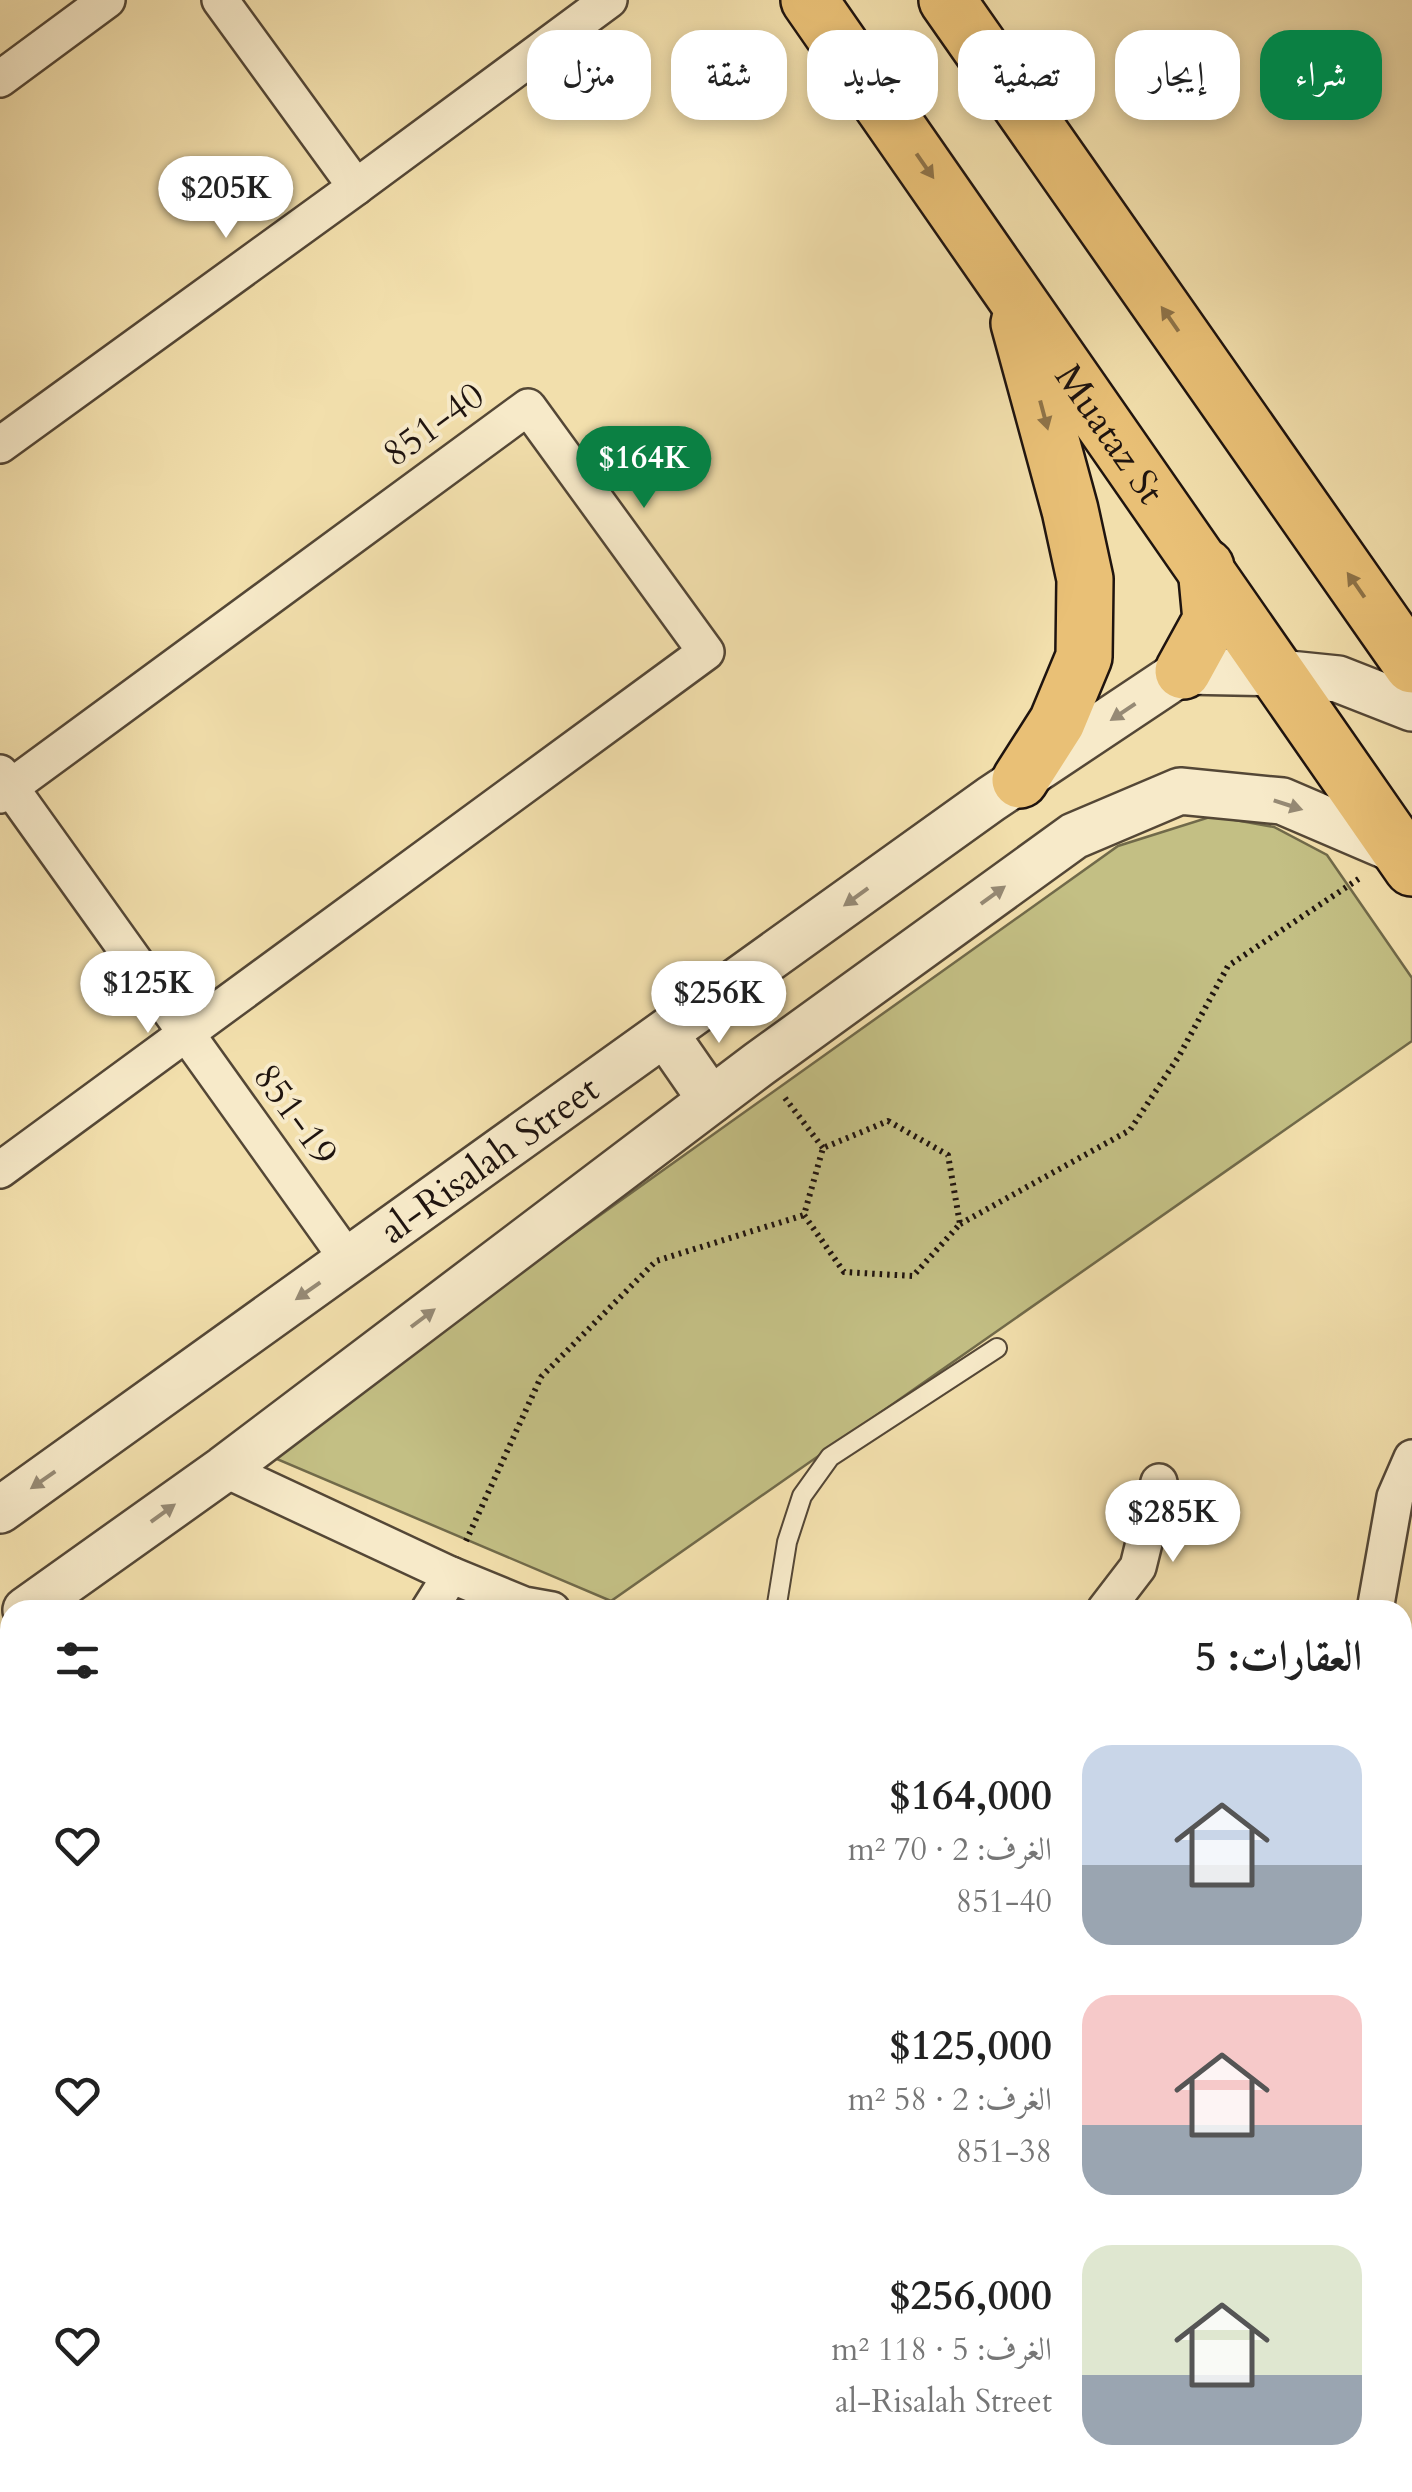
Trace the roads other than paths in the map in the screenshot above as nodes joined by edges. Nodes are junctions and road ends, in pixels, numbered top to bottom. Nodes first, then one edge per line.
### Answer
1 (107, 0) edge
2 (220, 0) edge
3 (609, 0) edge
4 (810, 0) edge
5 (948, 0) edge
6 (0, 79) edge
7 (356, 187) junction
8 (1009, 286) junction
9 (0, 445) edge
10 (1206, 568) junction
11 (1412, 665) edge
12 (1183, 671) junction
13 (1280, 673) junction
14 (1412, 708) edge
15 (1020, 780) junction
16 (4, 785) edge
17 (1406, 860) edge
18 (186, 1034) junction
19 (666, 1035) junction
20 (711, 1100) junction
21 (0, 1170) edge
22 (349, 1262) junction
23 (996, 1348) dead end
24 (1412, 1458) edge
25 (224, 1469) junction
26 (1159, 1482) dead end
27 (0, 1510) edge
28 (451, 1575) junction
29 (40, 1600) edge
30 (435, 1600) edge
31 (513, 1600) edge
32 (778, 1600) edge
33 (1113, 1600) edge
34 (1376, 1600) edge

1 - 6 street
2 - 7 street
3 - 7 street
4 -> 8 main road, Muataz St
11 -> 5 main road
7 - 9 street
8 - 10 main road, Muataz St
8 -> 15 main road
10 - 12 main road
10 - 13 main road, Muataz St
12 - 13 street
12 -> 15 street, al-Risalah Street
13 - 14 street
13 - 17 main road, Muataz St
15 -> 19 street, al-Risalah Street
16 - 18 street, 851-19
16 - 18 street, 851-40
20 -> 17 street
18 - 21 street
18 - 22 street, 851-19
19 - 20 street
19 - 22 street, al-Risalah Street
25 -> 20 street
22 -> 27 street, al-Risalah Street
23 - 32 lane
24 - 34 street
25 - 28 street
29 -> 25 street
26 - 33 street
28 - 30 street
28 - 31 street

